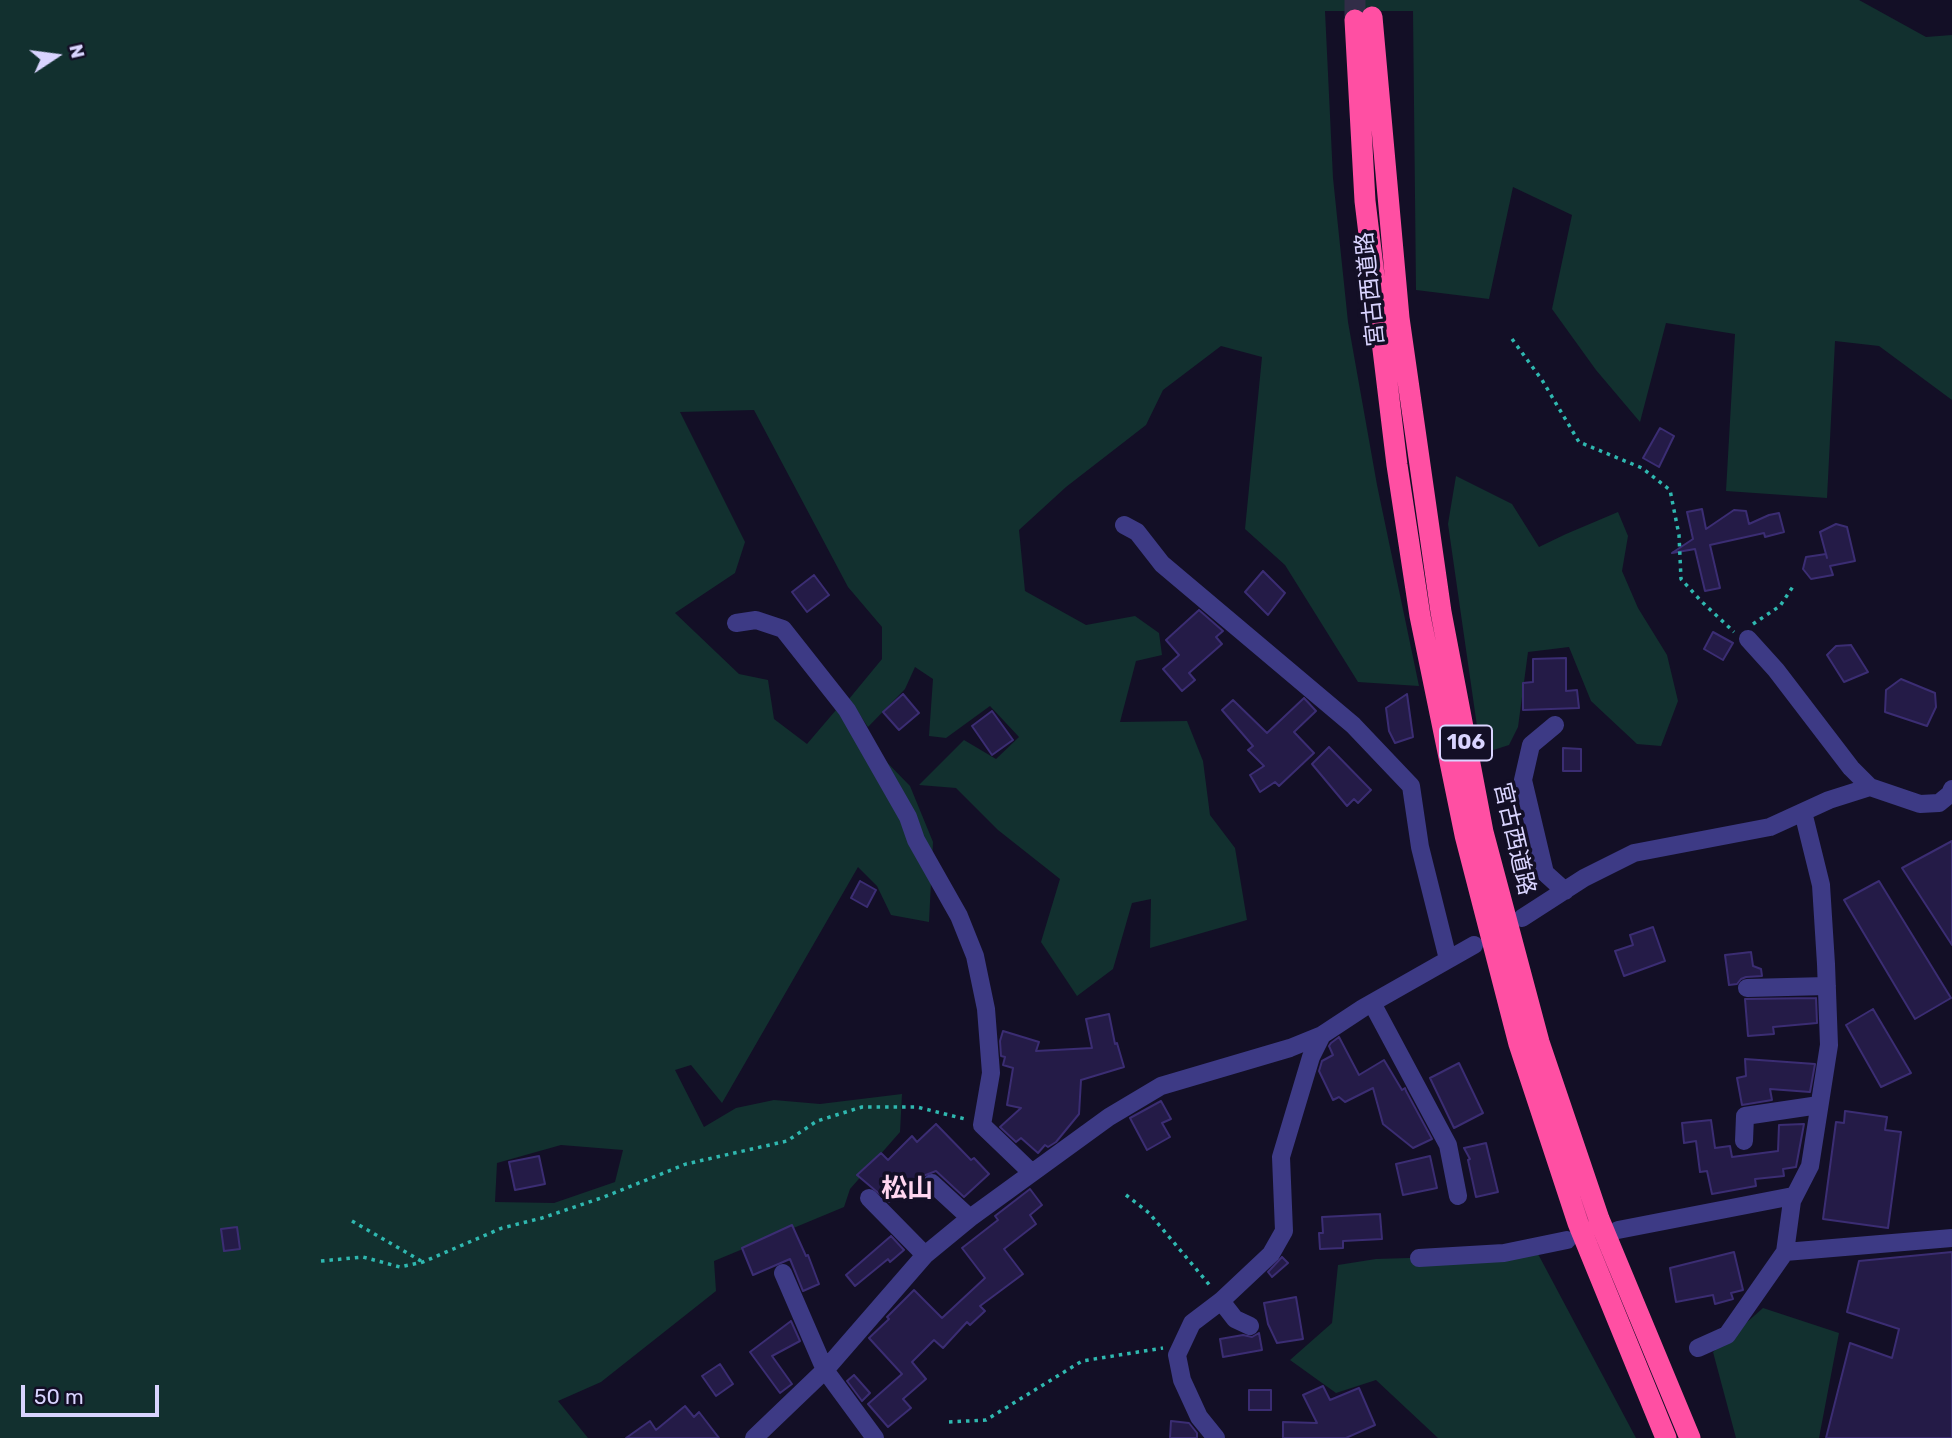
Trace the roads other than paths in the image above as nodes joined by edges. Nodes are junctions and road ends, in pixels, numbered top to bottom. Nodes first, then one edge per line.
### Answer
1 (1124, 525) dead end
2 (736, 623) dead end
3 (1748, 639) road end
4 (1555, 725) dead end
5 (1870, 787) junction
6 (1952, 789) edge
7 (1803, 812) junction
8 (1564, 891) junction
9 (1522, 918) dead end
10 (1474, 945) dead end
11 (1448, 959) junction
12 (1827, 986) junction
13 (1747, 988) dead end
14 (1372, 1003) junction
15 (1322, 1035) junction
16 (1819, 1105) junction
17 (1744, 1141) dead end
18 (1032, 1173) junction
19 (932, 1183) dead end
20 (1458, 1196) dead end
21 (1793, 1196) junction
22 (869, 1198) dead end
23 (970, 1218) junction
24 (1618, 1230) dead end
25 (1952, 1238) edge
26 (1567, 1240) dead end
27 (1785, 1252) junction
28 (925, 1255) junction
29 (1419, 1258) dead end
30 (783, 1273) dead end
31 (1221, 1301) junction
32 (1250, 1326) dead end
33 (1698, 1348) dead end
34 (825, 1370) junction
35 (754, 1438) edge
36 (875, 1438) edge
37 (1216, 1438) edge
38 (1667, 1438) edge
39 (1690, 1438) edge

1 - 11 street
2 - 18 street
3 - 5 street
4 - 8 street
5 - 6 street
5 - 7 street
7 - 8 street
7 - 12 street
8 - 9 street
10 - 11 street
11 - 14 street
12 - 13 street
12 - 16 street
14 - 15 street
14 - 20 street
15 - 18 street
15 - 31 street
16 - 17 street
16 - 21 street
18 - 23 street
19 - 23 street
21 - 24 street
21 - 27 street
22 - 28 street
23 - 28 street
25 - 27 street
26 - 29 street
27 - 33 street
28 - 34 street
30 - 34 street
31 - 32 street
31 - 37 street
34 - 35 street
34 - 36 street
38 - 39 highway, 宮古西道路 / 106

